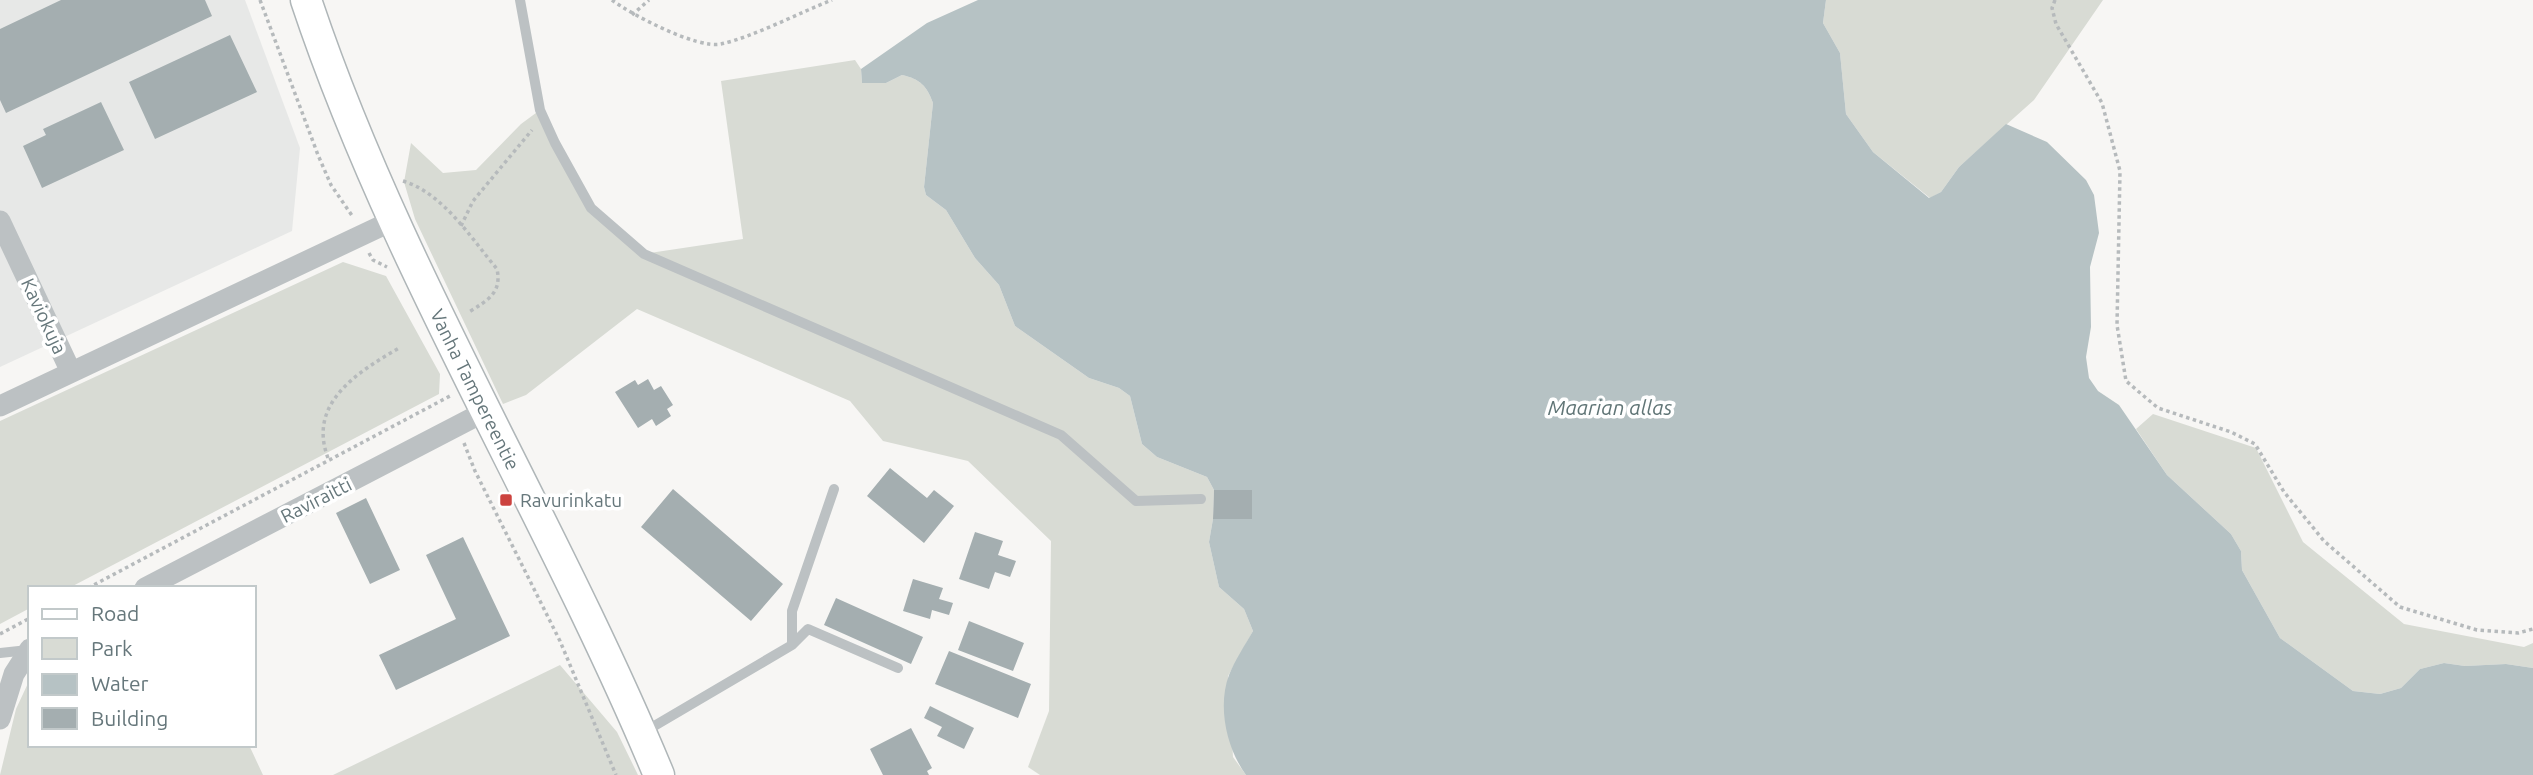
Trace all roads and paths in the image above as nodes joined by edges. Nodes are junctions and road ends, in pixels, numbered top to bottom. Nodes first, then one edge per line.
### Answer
1 (260, 0) edge
2 (306, 0) edge
3 (520, 0) edge
4 (612, 0) edge
5 (649, 0) edge
6 (832, 0) edge
7 (2054, 0) edge
8 (632, 15) junction
9 (544, 119) junction
10 (376, 179) junction
11 (394, 220) junction
12 (0, 221) edge
13 (356, 222) dead end
14 (461, 226) junction
15 (469, 312) dead end
16 (399, 348) dead end
17 (71, 372) junction
18 (452, 395) dead end
19 (0, 405) edge
20 (486, 411) junction
21 (465, 444) dead end
22 (328, 458) junction
23 (834, 489) dead end
24 (1201, 499) dead end
25 (92, 586) edge
26 (149, 586) edge
27 (28, 619) edge
28 (2533, 629) edge
29 (0, 634) edge
30 (792, 645) junction
31 (28, 650) edge
32 (28, 652) edge
33 (0, 653) edge
34 (898, 668) dead end
35 (0, 719) edge
36 (641, 734) junction
37 (616, 775) edge
38 (659, 775) edge

1 - 13 path
2 - 10 main road, Vanha Tampereentie
3 - 9 lane
4 - 8 path
5 - 8 path
6 - 8 path
7 - 28 path
9 - 14 path
9 - 24 lane
10 - 11 main road, Vanha Tampereentie
10 - 14 path
11 - 17 street
11 - 20 main road, Vanha Tampereentie
12 - 17 street, Kaviokuja
14 - 15 path
16 - 22 path
17 - 19 street
18 - 22 path
20 - 26 street, Raviraitti
20 - 36 main road, Vanha Tampereentie
21 - 37 path
22 - 25 path
23 - 30 lane
27 - 29 path
30 - 34 lane
30 - 36 lane
31 - 33 lane
32 - 35 street
36 - 38 main road, Vanha Tampereentie

